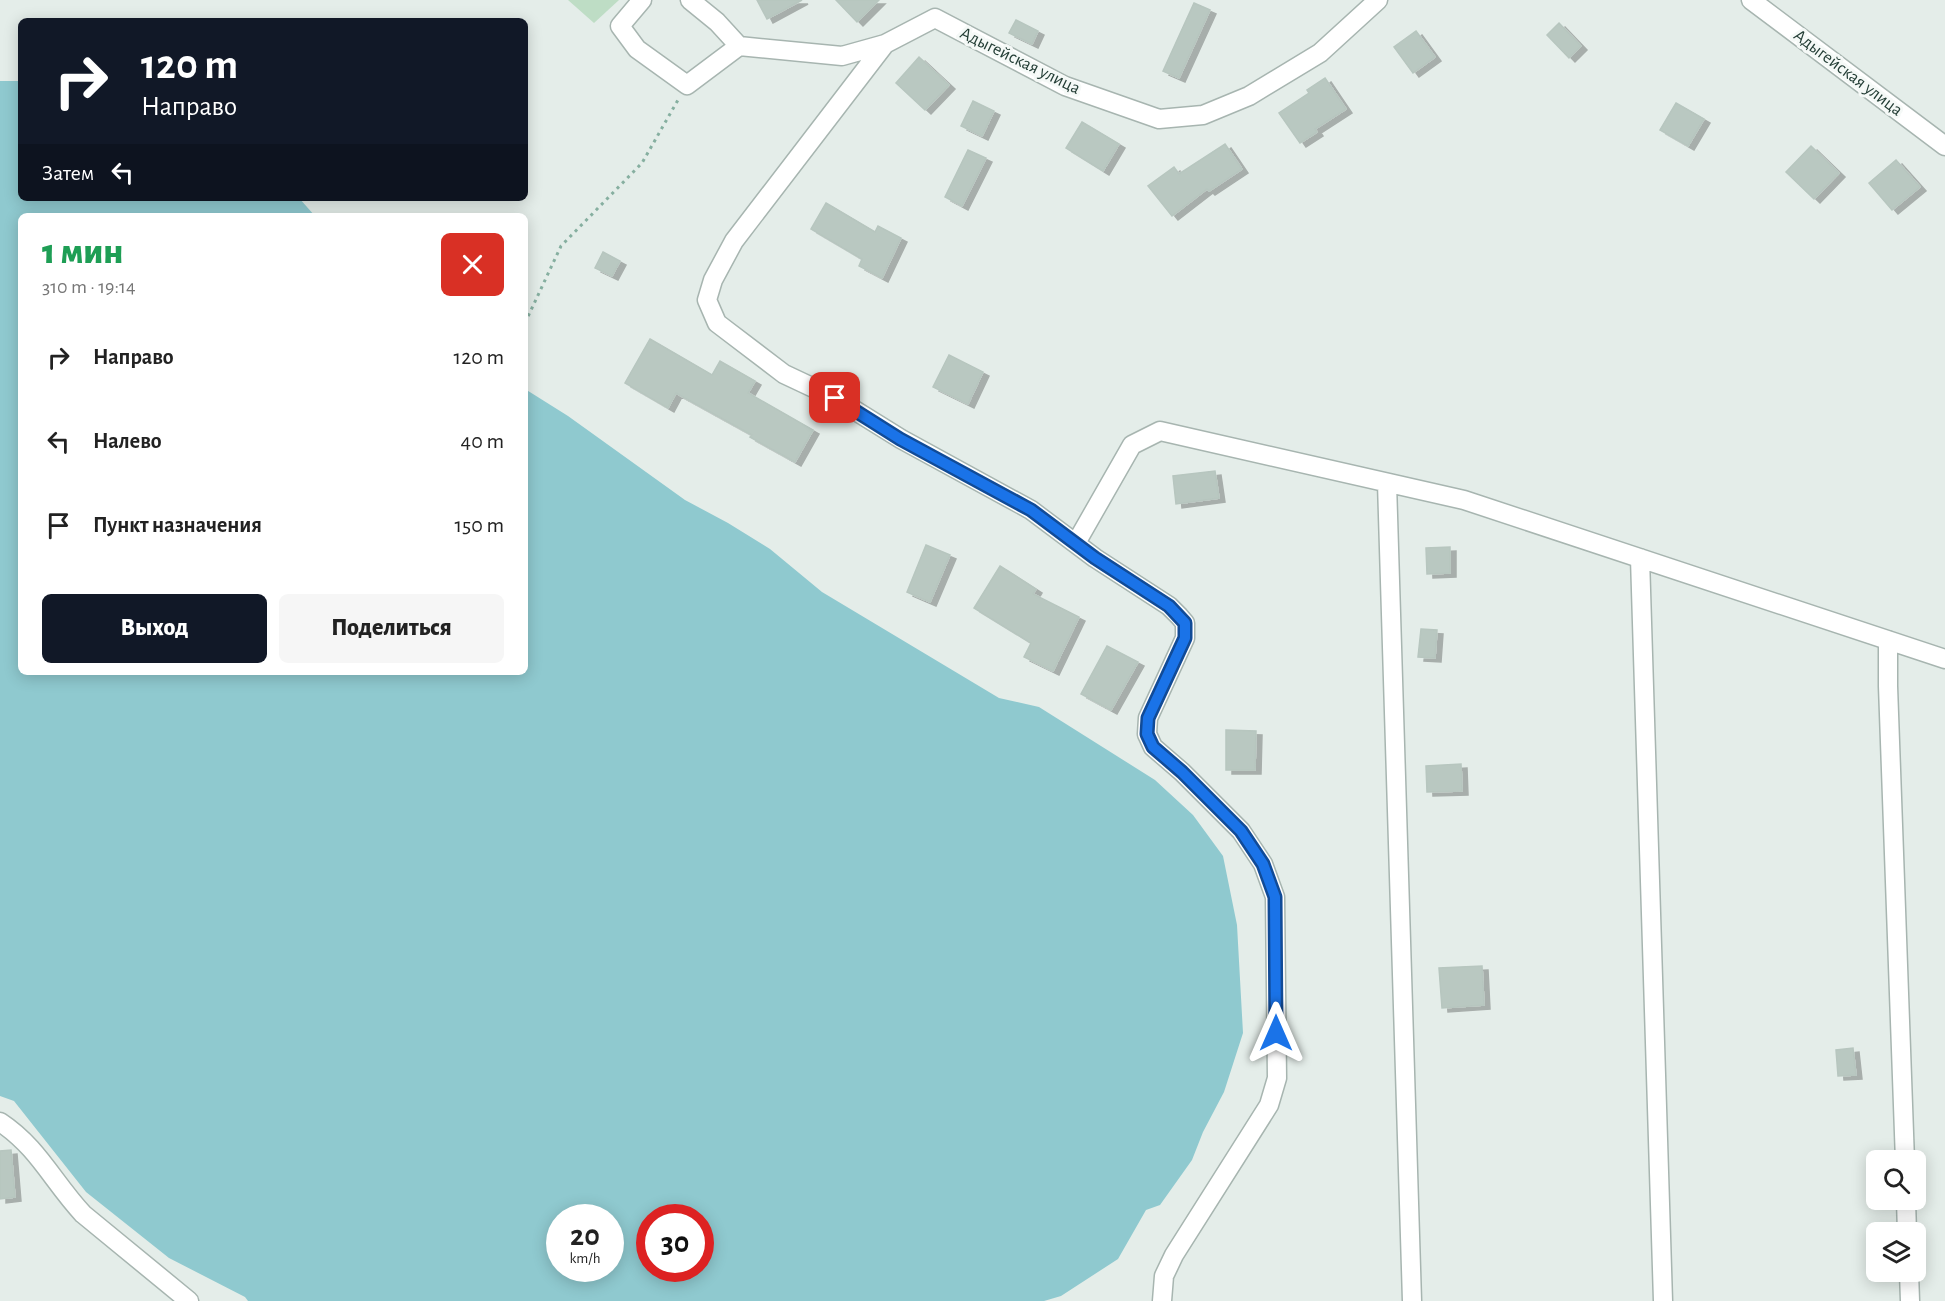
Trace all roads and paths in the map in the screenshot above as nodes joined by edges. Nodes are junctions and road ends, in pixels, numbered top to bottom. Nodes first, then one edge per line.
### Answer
1 (642, 0) edge
2 (690, 0) edge
3 (1378, 0) edge
4 (1751, 0) edge
5 (885, 44) junction
6 (739, 46) junction
7 (687, 85) junction
8 (1945, 146) edge
9 (528, 317) edge
10 (1387, 483) junction
11 (1076, 543) junction
12 (1640, 558) junction
13 (1888, 640) junction
14 (1945, 659) edge
15 (0, 1122) edge
16 (1905, 1150) edge
17 (1909, 1282) edge
18 (173, 1295) edge
19 (189, 1301) edge
20 (1162, 1301) edge
21 (1412, 1301) edge
22 (1663, 1301) edge
23 (1910, 1301) edge

1 - 7 street
2 - 6 street
3 - 5 street, Адыгейская улица
4 - 8 street, Адыгейская улица
5 - 6 street, Адыгейская улица
5 - 11 street
6 - 7 street
7 - 9 path
10 - 11 street
10 - 12 street
10 - 21 street
11 - 20 street
12 - 13 street
12 - 22 street
13 - 14 street
13 - 16 street
15 - 18 street
17 - 23 street
18 - 19 street

